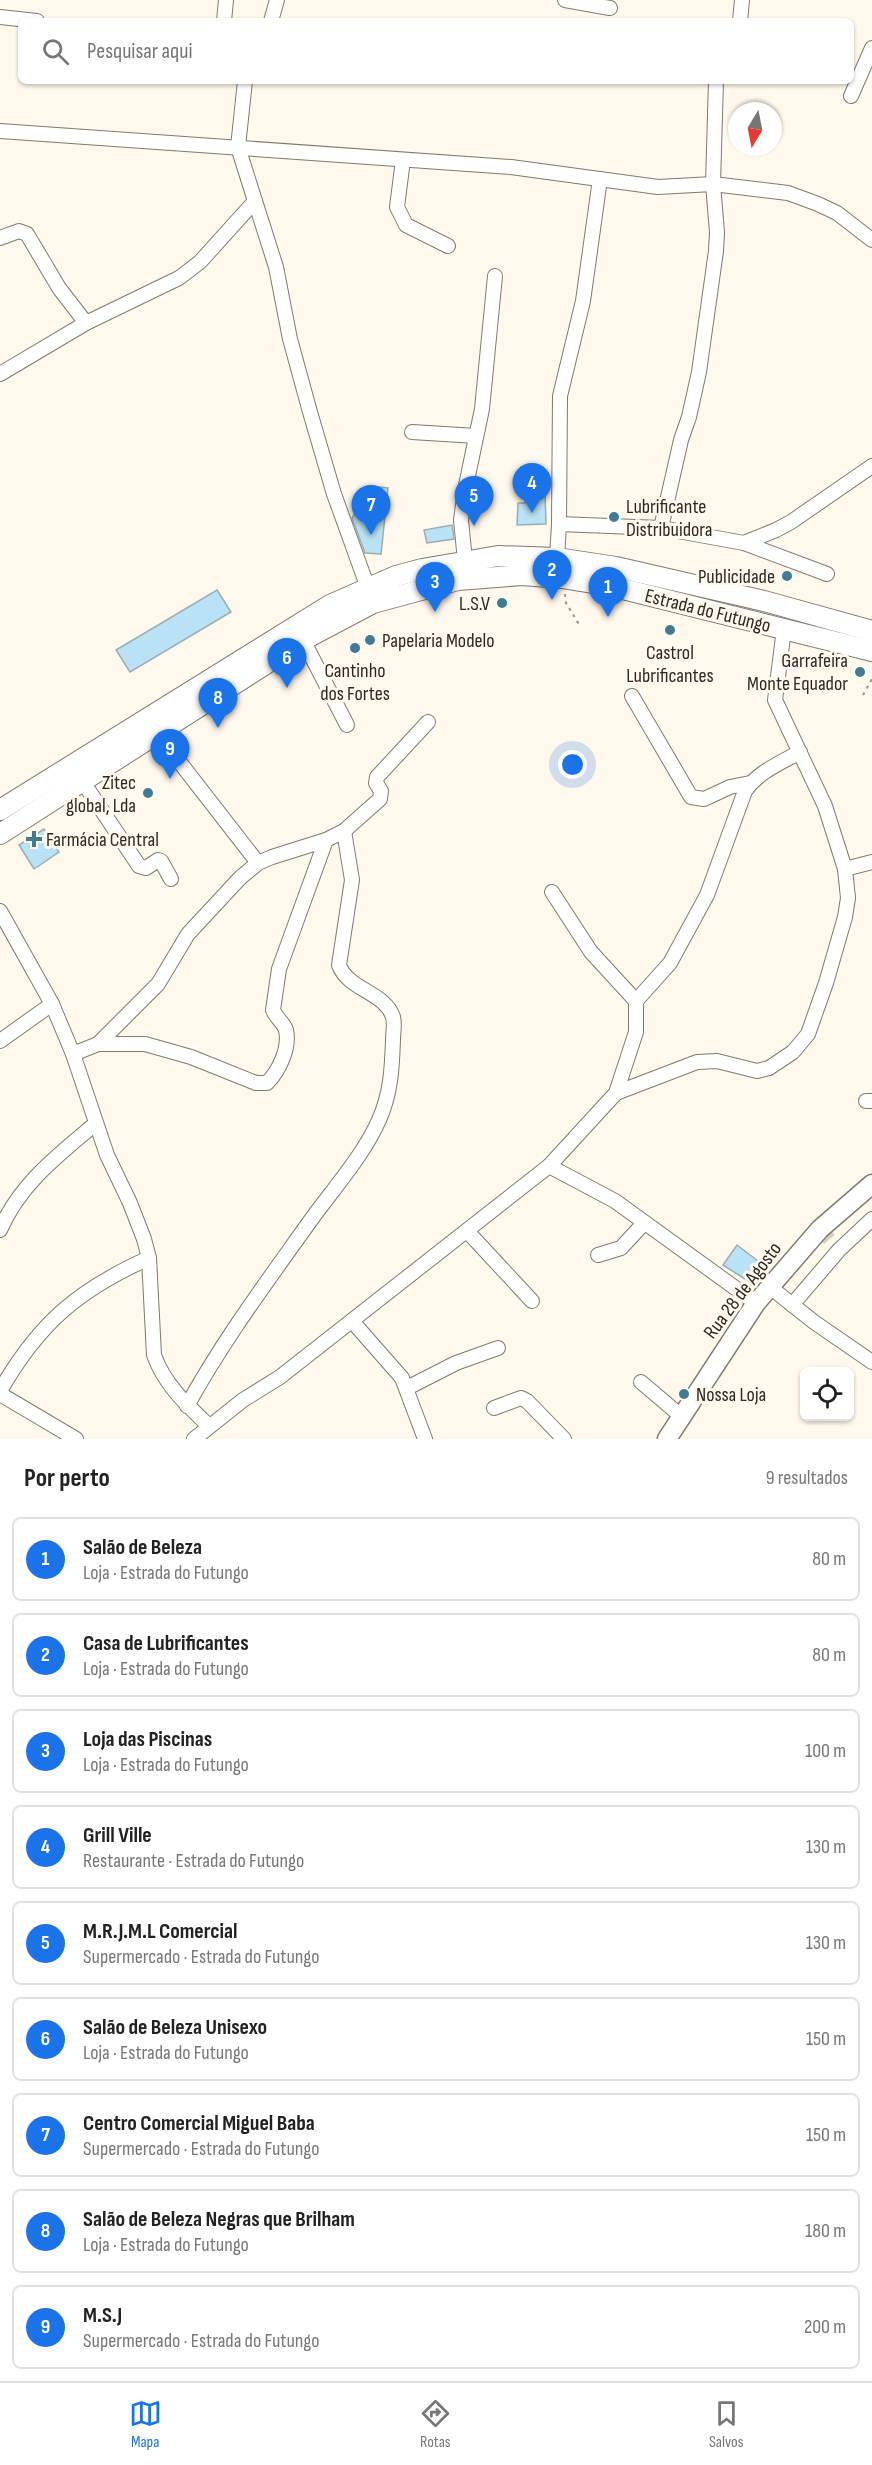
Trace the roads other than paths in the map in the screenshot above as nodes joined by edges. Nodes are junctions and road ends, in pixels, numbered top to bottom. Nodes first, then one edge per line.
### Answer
1 (226, 0) edge
2 (277, 0) edge
3 (565, 0) edge
4 (742, 0) edge
5 (609, 10) edge
6 (0, 17) edge
7 (224, 18) edge
8 (272, 18) edge
9 (740, 18) edge
10 (18, 19) edge
11 (872, 48) edge
12 (245, 84) edge
13 (716, 84) edge
14 (851, 96) dead end
15 (0, 131) edge
16 (238, 147) junction
17 (403, 160) junction
18 (600, 179) junction
19 (713, 184) junction
20 (255, 201) junction
21 (0, 238) edge
22 (872, 240) edge
23 (448, 246) dead end
24 (495, 276) dead end
25 (86, 322) junction
26 (0, 374) edge
27 (412, 432) dead end
28 (476, 436) junction
29 (870, 472) edge
30 (559, 524) junction
31 (661, 528) junction
32 (744, 543) junction
33 (557, 558) junction
34 (465, 561) junction
35 (827, 574) dead end
36 (368, 588) junction
37 (784, 629) junction
38 (872, 631) edge
39 (303, 640) junction
40 (872, 651) edge
41 (632, 696) dead end
42 (428, 722) dead end
43 (347, 725) dead end
44 (157, 733) junction
45 (800, 752) junction
46 (82, 782) junction
47 (750, 783) junction
48 (0, 810) edge
49 (344, 831) junction
50 (0, 834) edge
51 (326, 840) junction
52 (872, 862) edge
53 (258, 863) junction
54 (845, 869) junction
55 (171, 879) dead end
56 (552, 892) dead end
57 (0, 911) edge
58 (636, 1001) junction
59 (52, 1004) junction
60 (0, 1041) edge
61 (98, 1044) junction
62 (73, 1054) junction
63 (616, 1093) junction
64 (95, 1124) junction
65 (549, 1166) junction
66 (872, 1184) edge
67 (872, 1219) edge
68 (644, 1223) junction
69 (0, 1230) edge
70 (467, 1231) junction
71 (598, 1255) dead end
72 (149, 1258) junction
73 (770, 1287) junction
74 (532, 1301) dead end
75 (756, 1303) junction
76 (792, 1305) junction
77 (352, 1321) junction
78 (498, 1348) dead end
79 (872, 1362) edge
80 (641, 1382) dead end
81 (407, 1388) junction
82 (0, 1392) edge
83 (188, 1406) junction
84 (494, 1408) dead end
85 (681, 1416) junction
86 (209, 1426) junction
87 (75, 1439) edge
88 (194, 1439) edge
89 (425, 1439) edge
90 (564, 1439) edge
91 (667, 1439) edge

1 - 7 street
2 - 8 street
3 - 5 street
4 - 9 street
6 - 10 street
11 - 14 street
12 - 16 street
13 - 19 street
15 - 16 street
16 - 17 street
16 - 20 street
17 - 18 street
17 - 23 street
18 - 19 street
18 - 30 street
19 - 22 street
19 - 31 street
20 - 25 street
20 - 36 street
21 - 25 street
24 - 28 street
25 - 26 street
27 - 28 street
28 - 34 street
29 - 32 street
30 - 31 street
30 - 33 street
31 - 32 street
32 - 35 street
33 - 34 highway, Estrada do Futungo
33 - 38 highway, Estrada do Futungo
34 - 36 highway, Estrada do Futungo
36 - 48 highway, Estrada do Futungo
37 - 39 highway, Estrada do Futungo
37 - 40 highway, Estrada do Futungo
37 - 45 street
39 - 43 street
39 - 44 highway, Estrada do Futungo
41 - 47 street
42 - 49 street
44 - 46 highway, Estrada do Futungo
44 - 53 street
45 - 47 street
45 - 54 street
46 - 50 highway, Estrada do Futungo
46 - 55 street
47 - 58 street
49 - 51 street
49 - 83 street
51 - 53 street
51 - 61 street
52 - 54 street
53 - 61 street
54 - 63 street
56 - 58 street
57 - 59 street
58 - 63 street
59 - 60 street
59 - 62 street
61 - 62 street
62 - 64 street
63 - 65 street
64 - 69 street
64 - 72 street
65 - 68 street
65 - 70 street
66 - 73 main road, Rua 28 de Agosto
67 - 76 street
68 - 71 street
68 - 75 street
70 - 74 street
70 - 77 street
72 - 82 street
72 - 83 street
73 - 75 main road, Rua 28 de Agosto
73 - 76 street
75 - 85 main road, Rua 28 de Agosto
76 - 79 street
77 - 81 street
77 - 86 street
78 - 81 street
80 - 85 street
81 - 89 street
82 - 87 street
83 - 86 street
84 - 90 street
85 - 91 main road, Rua 28 de Agosto
86 - 88 street

